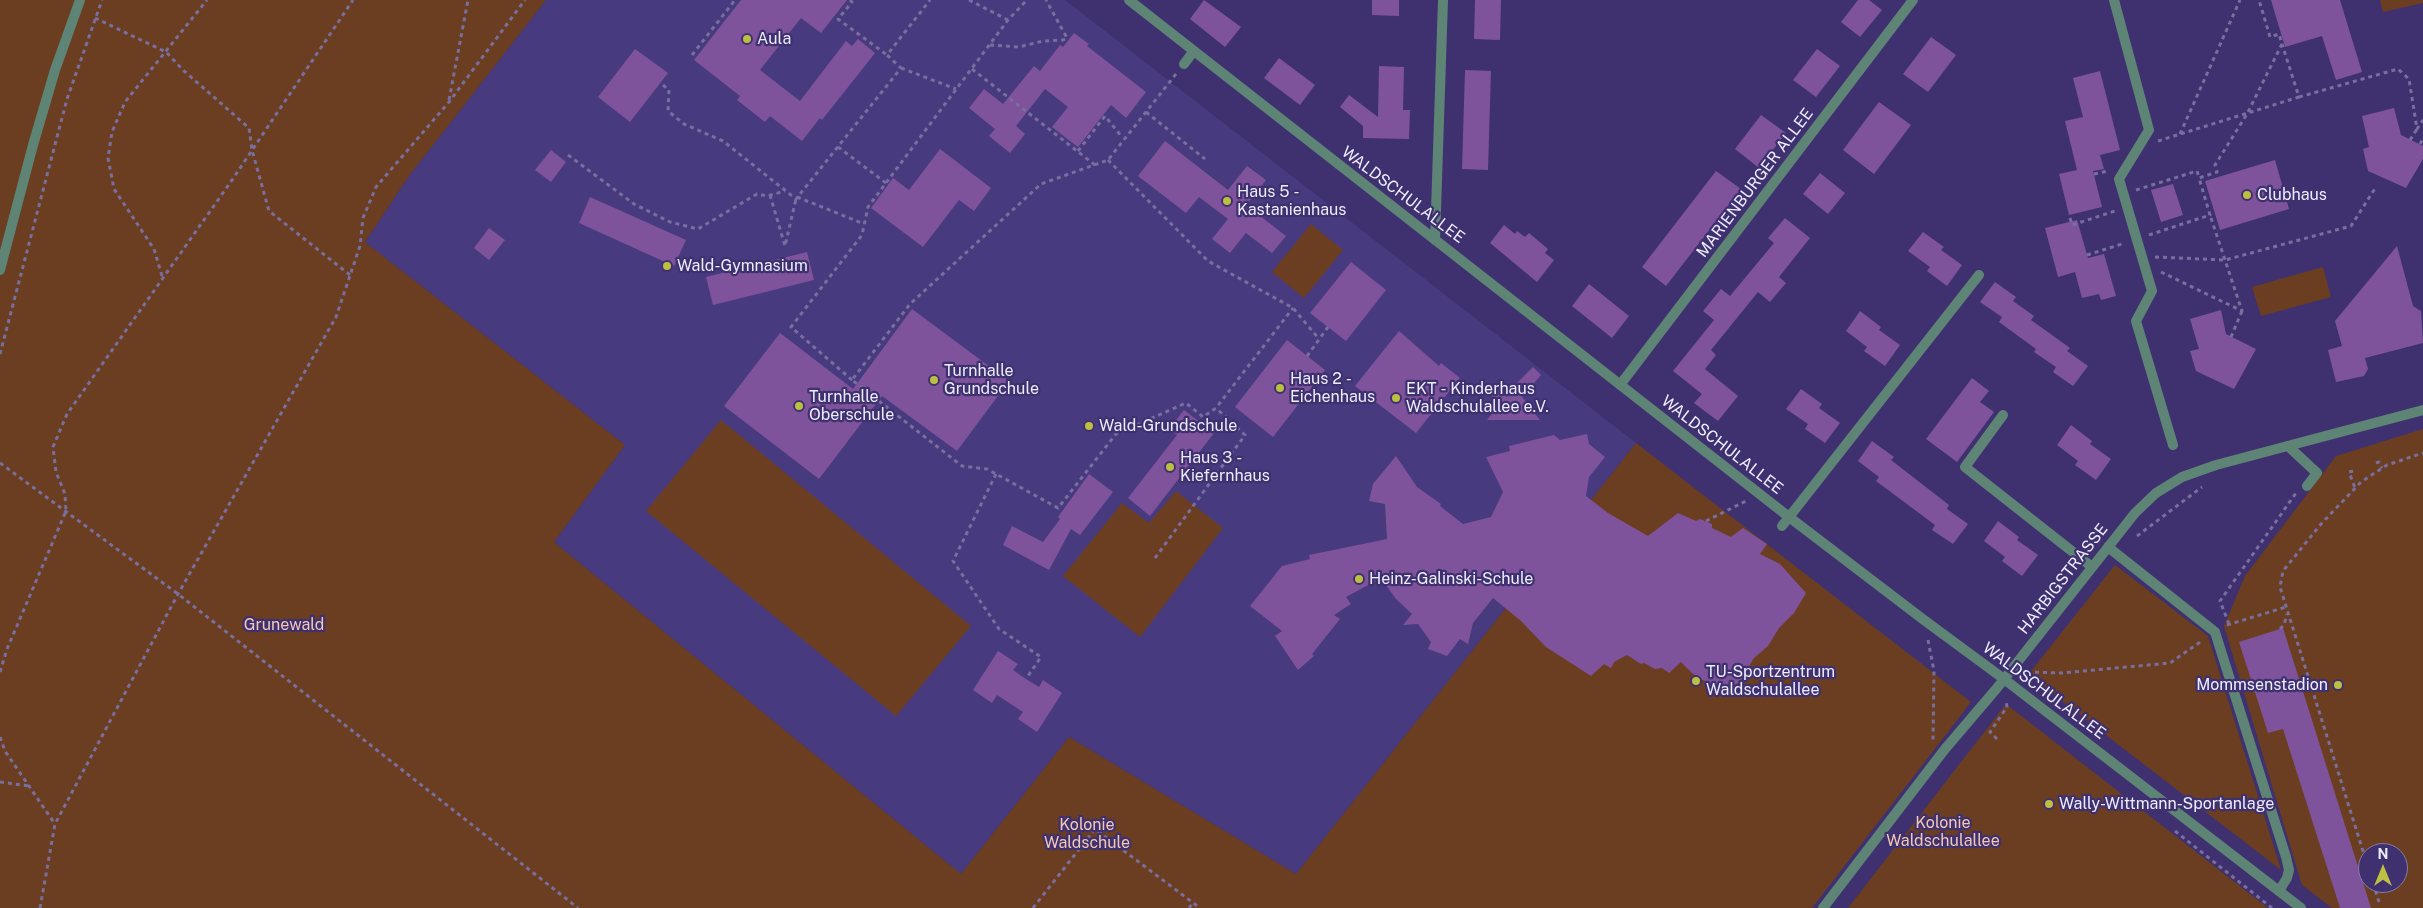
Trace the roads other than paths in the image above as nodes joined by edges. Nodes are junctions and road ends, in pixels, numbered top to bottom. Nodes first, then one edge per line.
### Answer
1 (80, 0) edge
2 (1128, 0) edge
3 (1443, 0) edge
4 (1913, 0) edge
5 (2114, 0) edge
6 (1193, 52) junction
7 (1184, 64) road end
8 (1435, 240) junction
9 (0, 270) edge
10 (1979, 276) dead end
11 (1620, 385) junction
12 (2423, 410) edge
13 (2004, 416) dead end
14 (2173, 445) dead end
15 (2288, 446) junction
16 (2308, 486) dead end
17 (1789, 517) junction
18 (1782, 526) dead end
19 (2108, 547) junction
20 (2092, 567) junction
21 (2004, 679) junction
22 (2279, 891) junction
23 (1823, 908) edge
24 (2302, 908) edge

1 - 9 street
2 - 6 street, WALDSCHULALLEE
3 - 8 street
4 - 11 street, MARIENBURGER ALLEE
5 - 14 street
6 - 7 street
6 - 8 street, WALDSCHULALLEE
8 - 11 street, WALDSCHULALLEE
10 - 17 street
11 - 17 street, WALDSCHULALLEE
12 - 15 street, HARBIGSTRASSE
13 - 20 street
15 - 16 street
15 - 19 street, HARBIGSTRASSE
17 - 18 street
17 - 21 street, WALDSCHULALLEE
19 - 20 street, HARBIGSTRASSE
19 - 22 street
20 - 21 street, HARBIGSTRASSE
21 - 22 street, WALDSCHULALLEE
21 - 23 street, HARBIGSTRASSE
22 - 24 street, WALDSCHULALLEE

